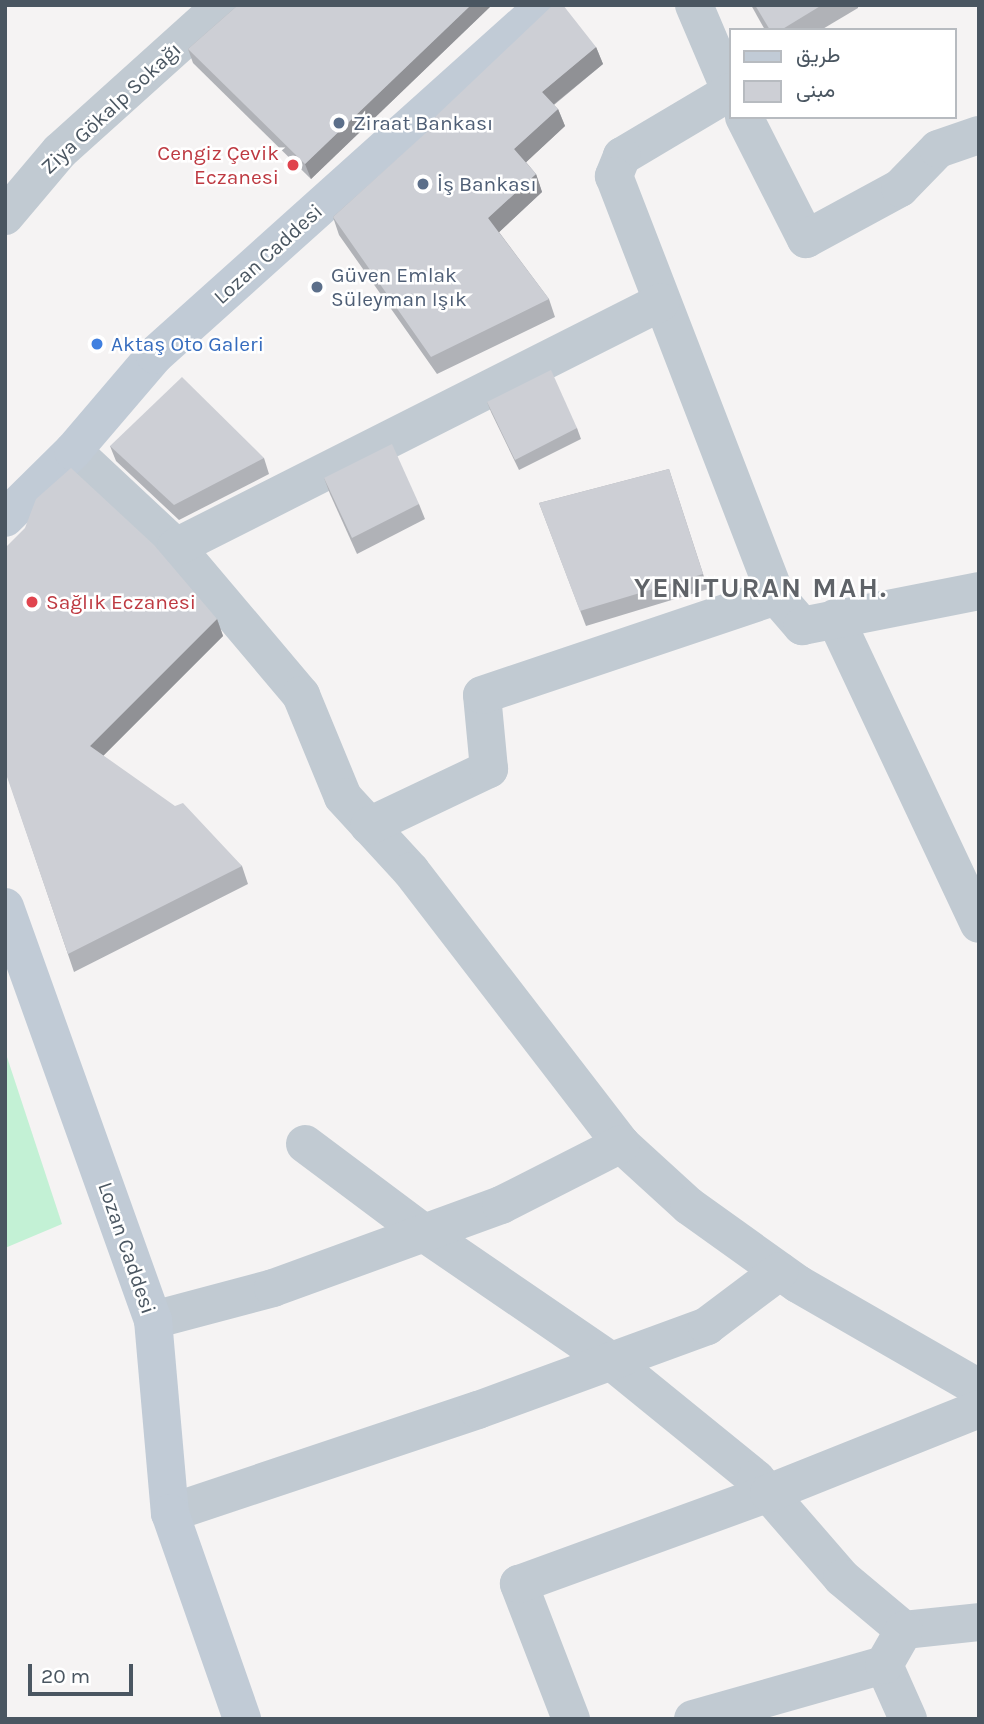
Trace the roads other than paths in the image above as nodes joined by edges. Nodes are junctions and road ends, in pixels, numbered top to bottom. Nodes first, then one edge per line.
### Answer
1 (222, 5) edge
2 (545, 5) edge
3 (694, 5) edge
4 (729, 89) edge
5 (729, 92) edge
6 (745, 119) edge
7 (979, 135) edge
8 (5, 216) edge
9 (661, 302) junction
10 (73, 451) junction
11 (5, 518) edge
12 (176, 547) junction
13 (979, 591) edge
14 (776, 596) junction
15 (835, 618) junction
16 (369, 826) junction
17 (5, 906) edge
18 (979, 924) edge
19 (306, 1144) dead end
20 (621, 1144) junction
21 (424, 1233) junction
22 (780, 1271) junction
23 (153, 1320) junction
24 (611, 1361) junction
25 (979, 1388) edge
26 (979, 1409) edge
27 (769, 1493) junction
28 (170, 1513) junction
29 (979, 1622) edge
30 (904, 1630) junction
31 (884, 1665) junction
32 (242, 1719) edge
33 (571, 1719) edge
34 (693, 1719) edge
35 (908, 1719) edge

1 - 8 street, Ziya Gökalp Sokağı
2 - 10 main road, Lozan Caddesi
3 - 4 street
5 - 9 street
6 - 7 street
9 - 12 street
9 - 14 street
10 - 11 main road, Lozan Caddesi
10 - 12 street
12 - 16 street
13 - 15 street
14 - 15 street
14 - 16 street
15 - 18 street
16 - 20 street
17 - 23 main road, Lozan Caddesi
19 - 21 street
20 - 21 street
20 - 22 street
21 - 23 street
21 - 24 street
22 - 24 street
22 - 25 street
23 - 28 main road, Lozan Caddesi
24 - 27 street
24 - 28 street
26 - 27 street
27 - 30 street
27 - 33 street
28 - 32 main road, Lozan Caddesi
29 - 30 street
30 - 31 street
31 - 34 street
31 - 35 street

